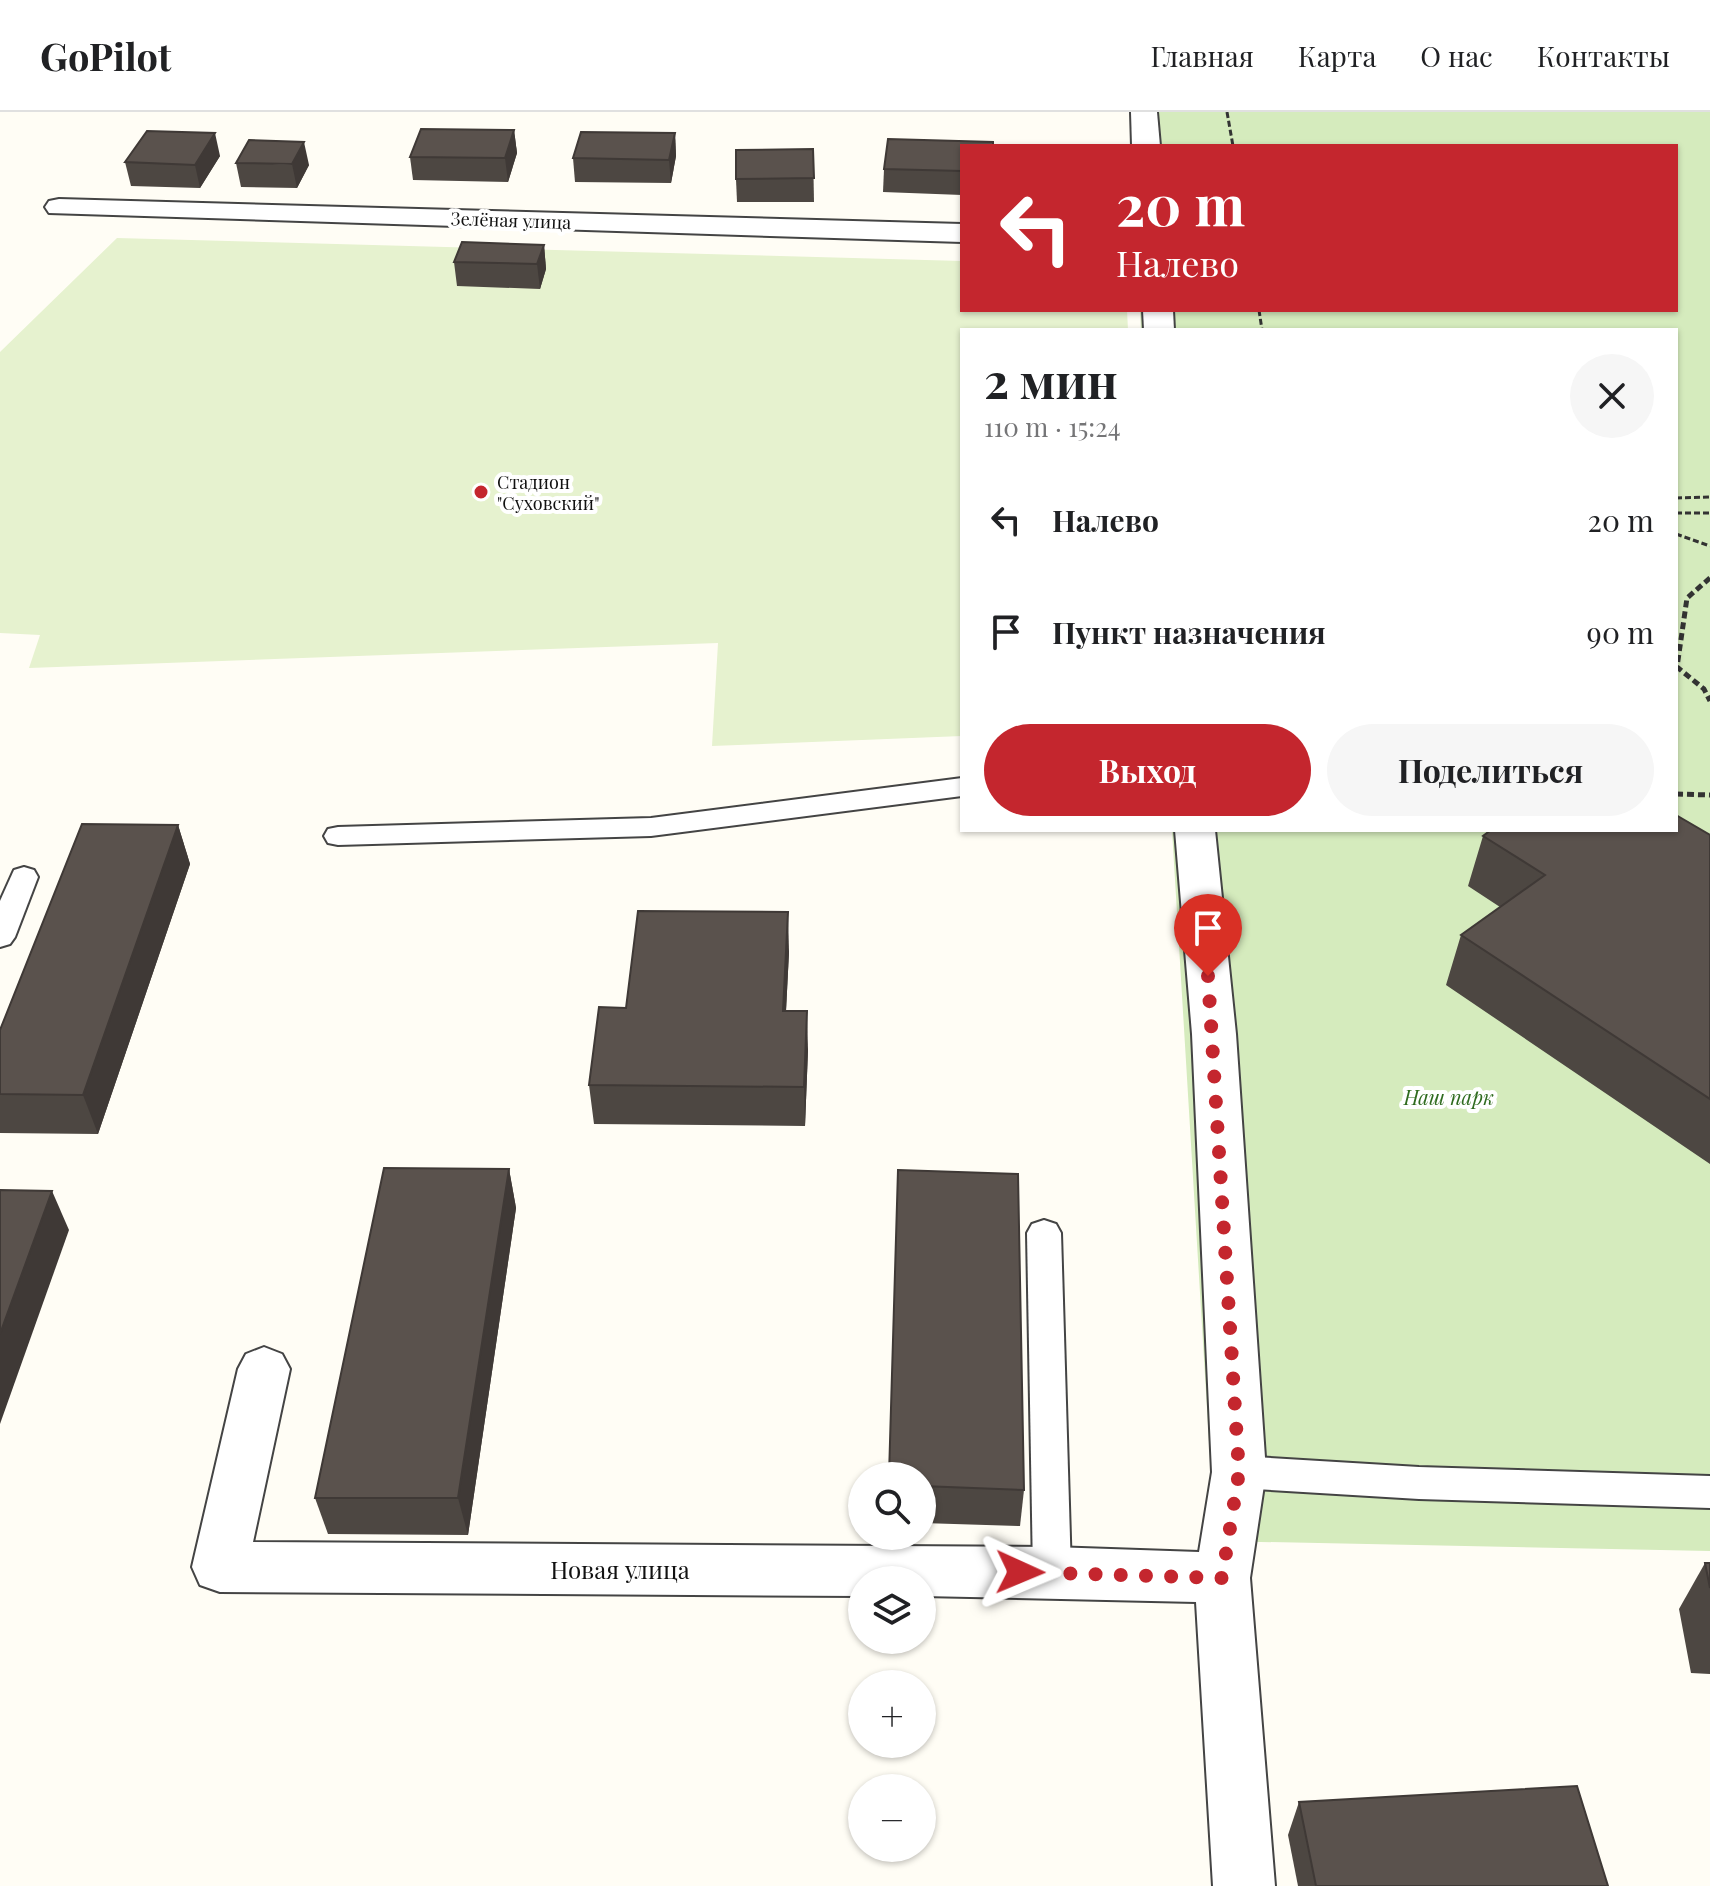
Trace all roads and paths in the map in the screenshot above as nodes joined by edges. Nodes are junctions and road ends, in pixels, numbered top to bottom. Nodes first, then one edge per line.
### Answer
1 (1144, 112) edge
2 (1227, 112) edge
3 (1146, 144) edge
4 (1233, 144) edge
5 (59, 207) dead end
6 (960, 233) edge
7 (1710, 497) edge
8 (1678, 498) edge
9 (1678, 513) edge
10 (1710, 513) edge
11 (1678, 535) edge
12 (1710, 546) edge
13 (1710, 578) edge
14 (1678, 660) edge
15 (1678, 668) edge
16 (1710, 701) edge
17 (960, 787) edge
18 (1678, 794) edge
19 (1710, 795) edge
20 (1195, 832) edge
21 (338, 836) dead end
22 (24, 877) dead end
23 (0, 937) edge
24 (1044, 1233) dead end
25 (264, 1369) dead end
26 (1239, 1472) junction
27 (1710, 1492) edge
28 (1052, 1572) junction
29 (1222, 1578) junction
30 (1244, 1886) edge

1 - 3 street
2 - 4 path
5 - 6 street, Зелёная улица
7 - 8 path
9 - 10 path
11 - 12 path
13 - 14 path
15 - 16 path
17 - 21 lane
18 - 19 path
20 - 26 street
22 - 23 lane
24 - 28 lane
25 - 28 street, Новая улица
26 - 27 lane
26 - 29 street
28 - 29 street, Новая улица
29 - 30 street

